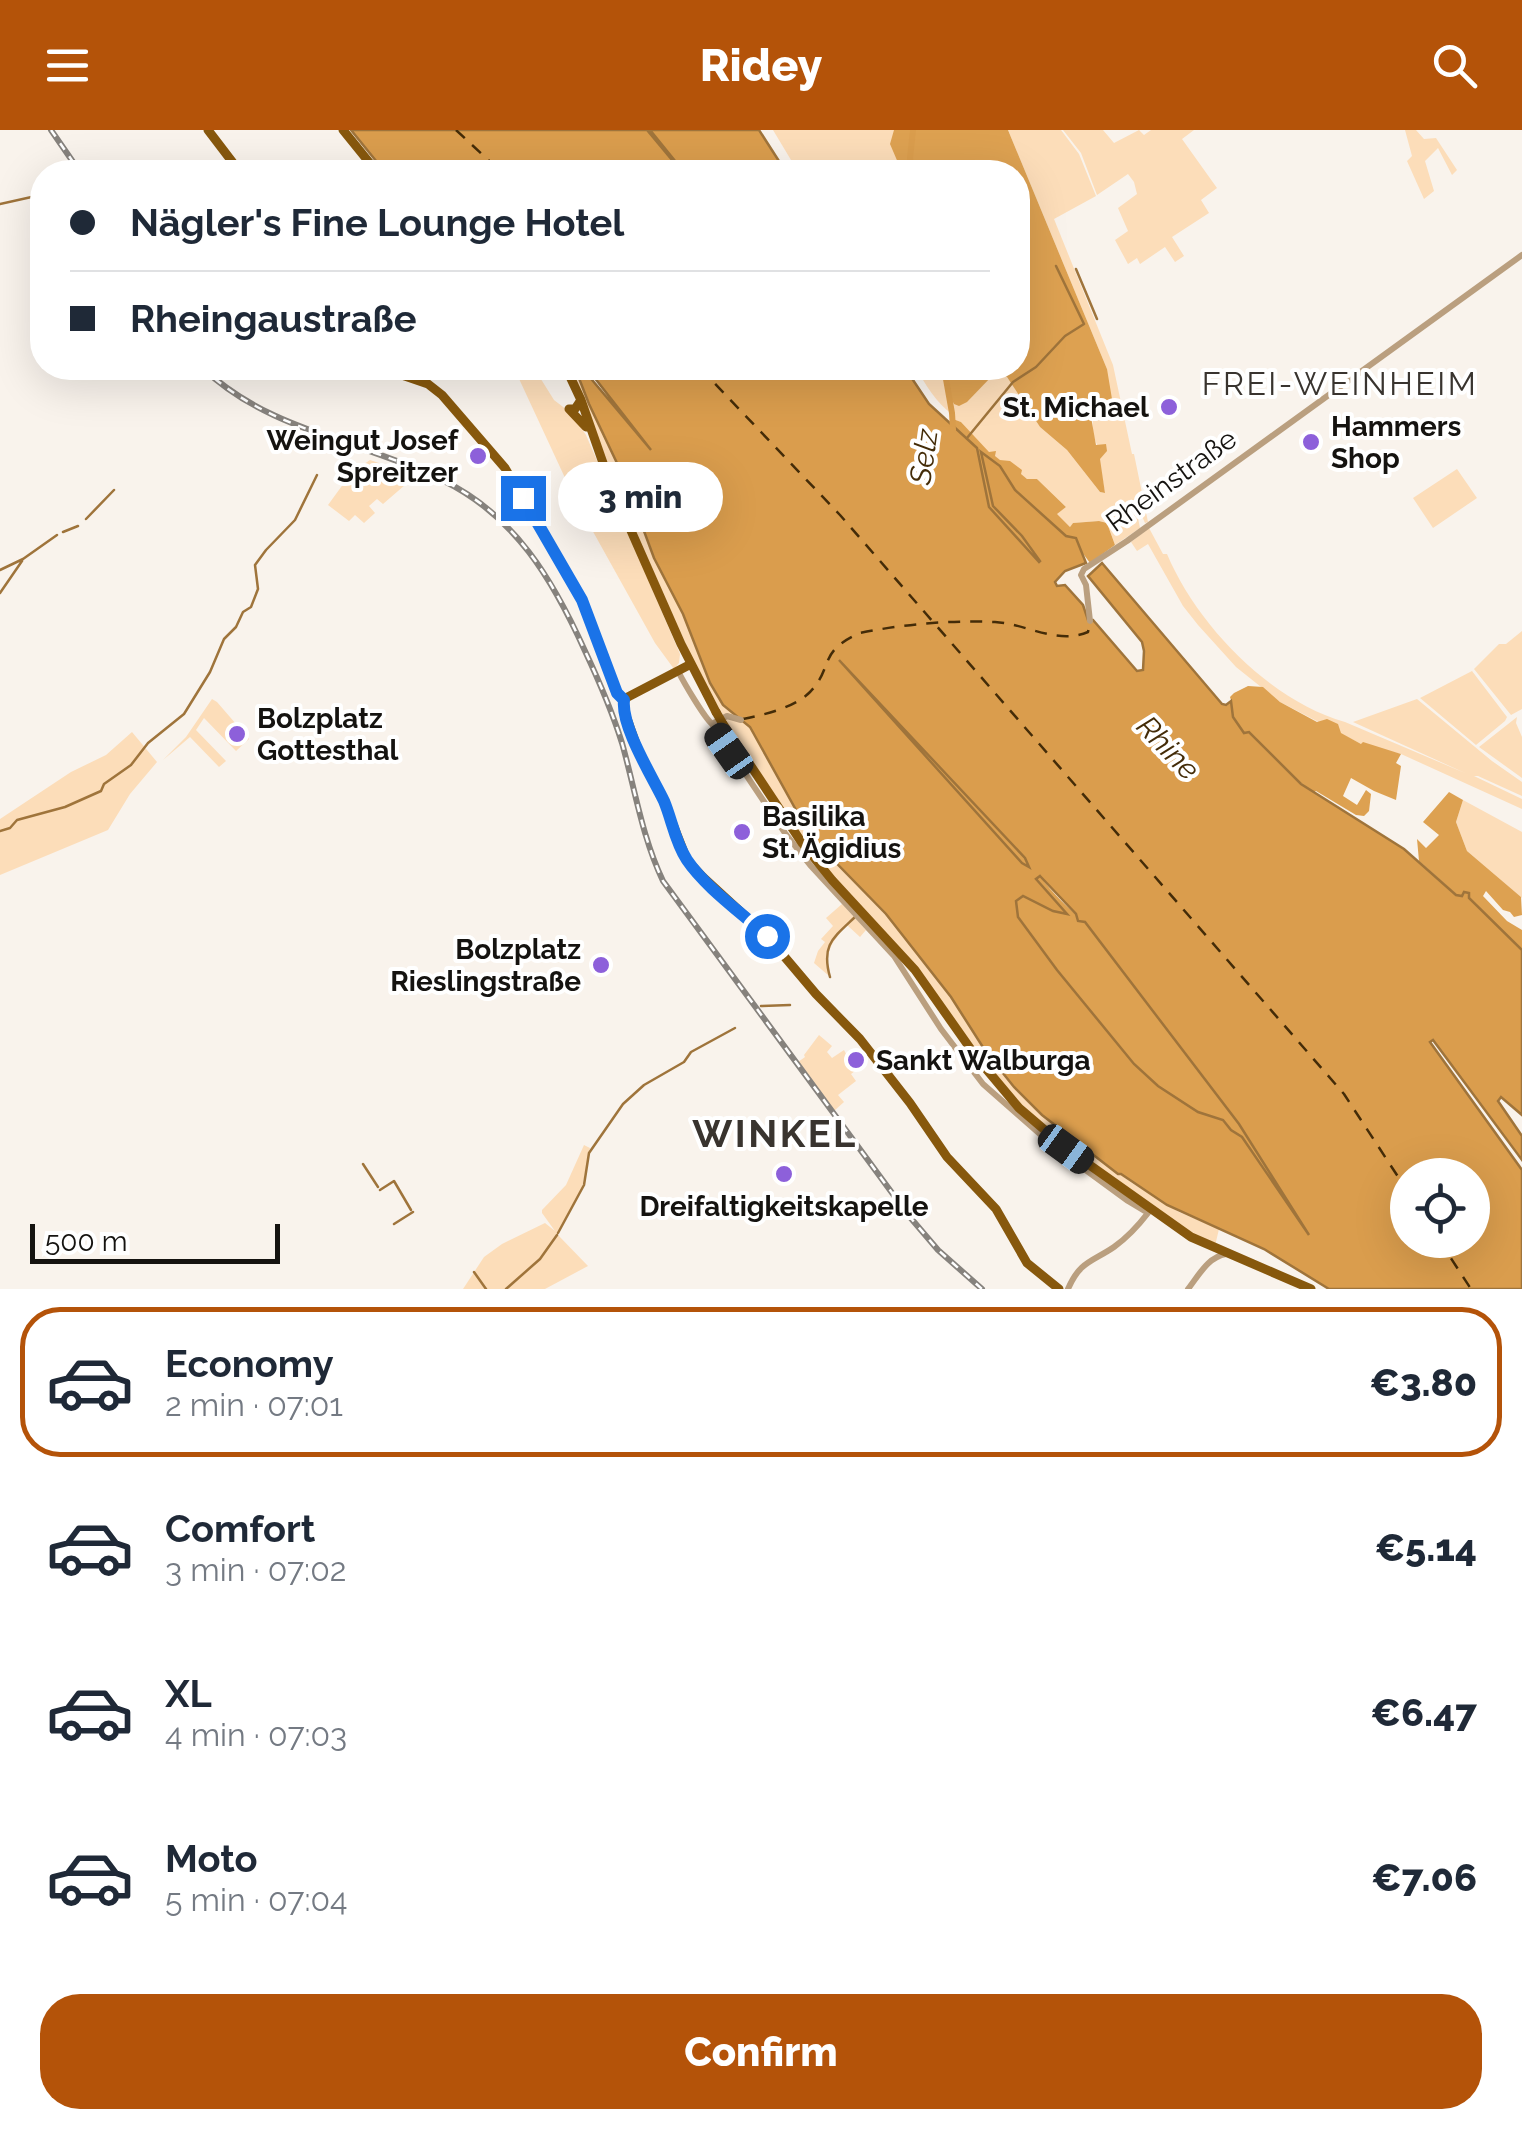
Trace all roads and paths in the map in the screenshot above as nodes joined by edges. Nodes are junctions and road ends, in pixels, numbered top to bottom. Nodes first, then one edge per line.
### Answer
1 (208, 130) edge
2 (343, 130) edge
3 (231, 160) edge
4 (367, 160) edge
5 (1522, 255) edge
6 (416, 380) edge
7 (572, 380) edge
8 (581, 400) junction
9 (592, 435) junction
10 (1090, 620) dead end
11 (683, 668) junction
12 (624, 700) junction
13 (741, 720) dead end
14 (718, 724) junction
15 (952, 1022) junction
16 (941, 1029) junction
17 (1216, 1256) junction
18 (1059, 1289) edge
19 (1068, 1289) edge
20 (1188, 1289) edge
21 (1311, 1289) edge

1 - 3 main road
2 - 4 main road
5 - 10 street, Rheinstraße
6 - 12 main road
7 - 8 main road
8 - 9 main road
8 - 9 main road
9 - 11 main road
11 - 12 main road
11 - 14 street
11 - 14 main road, bridge
12 - 18 main road
13 - 14 street
14 - 15 main road
14 - 16 street
15 - 16 street
15 - 17 main road
16 - 19 street
17 - 20 street
17 - 21 main road

